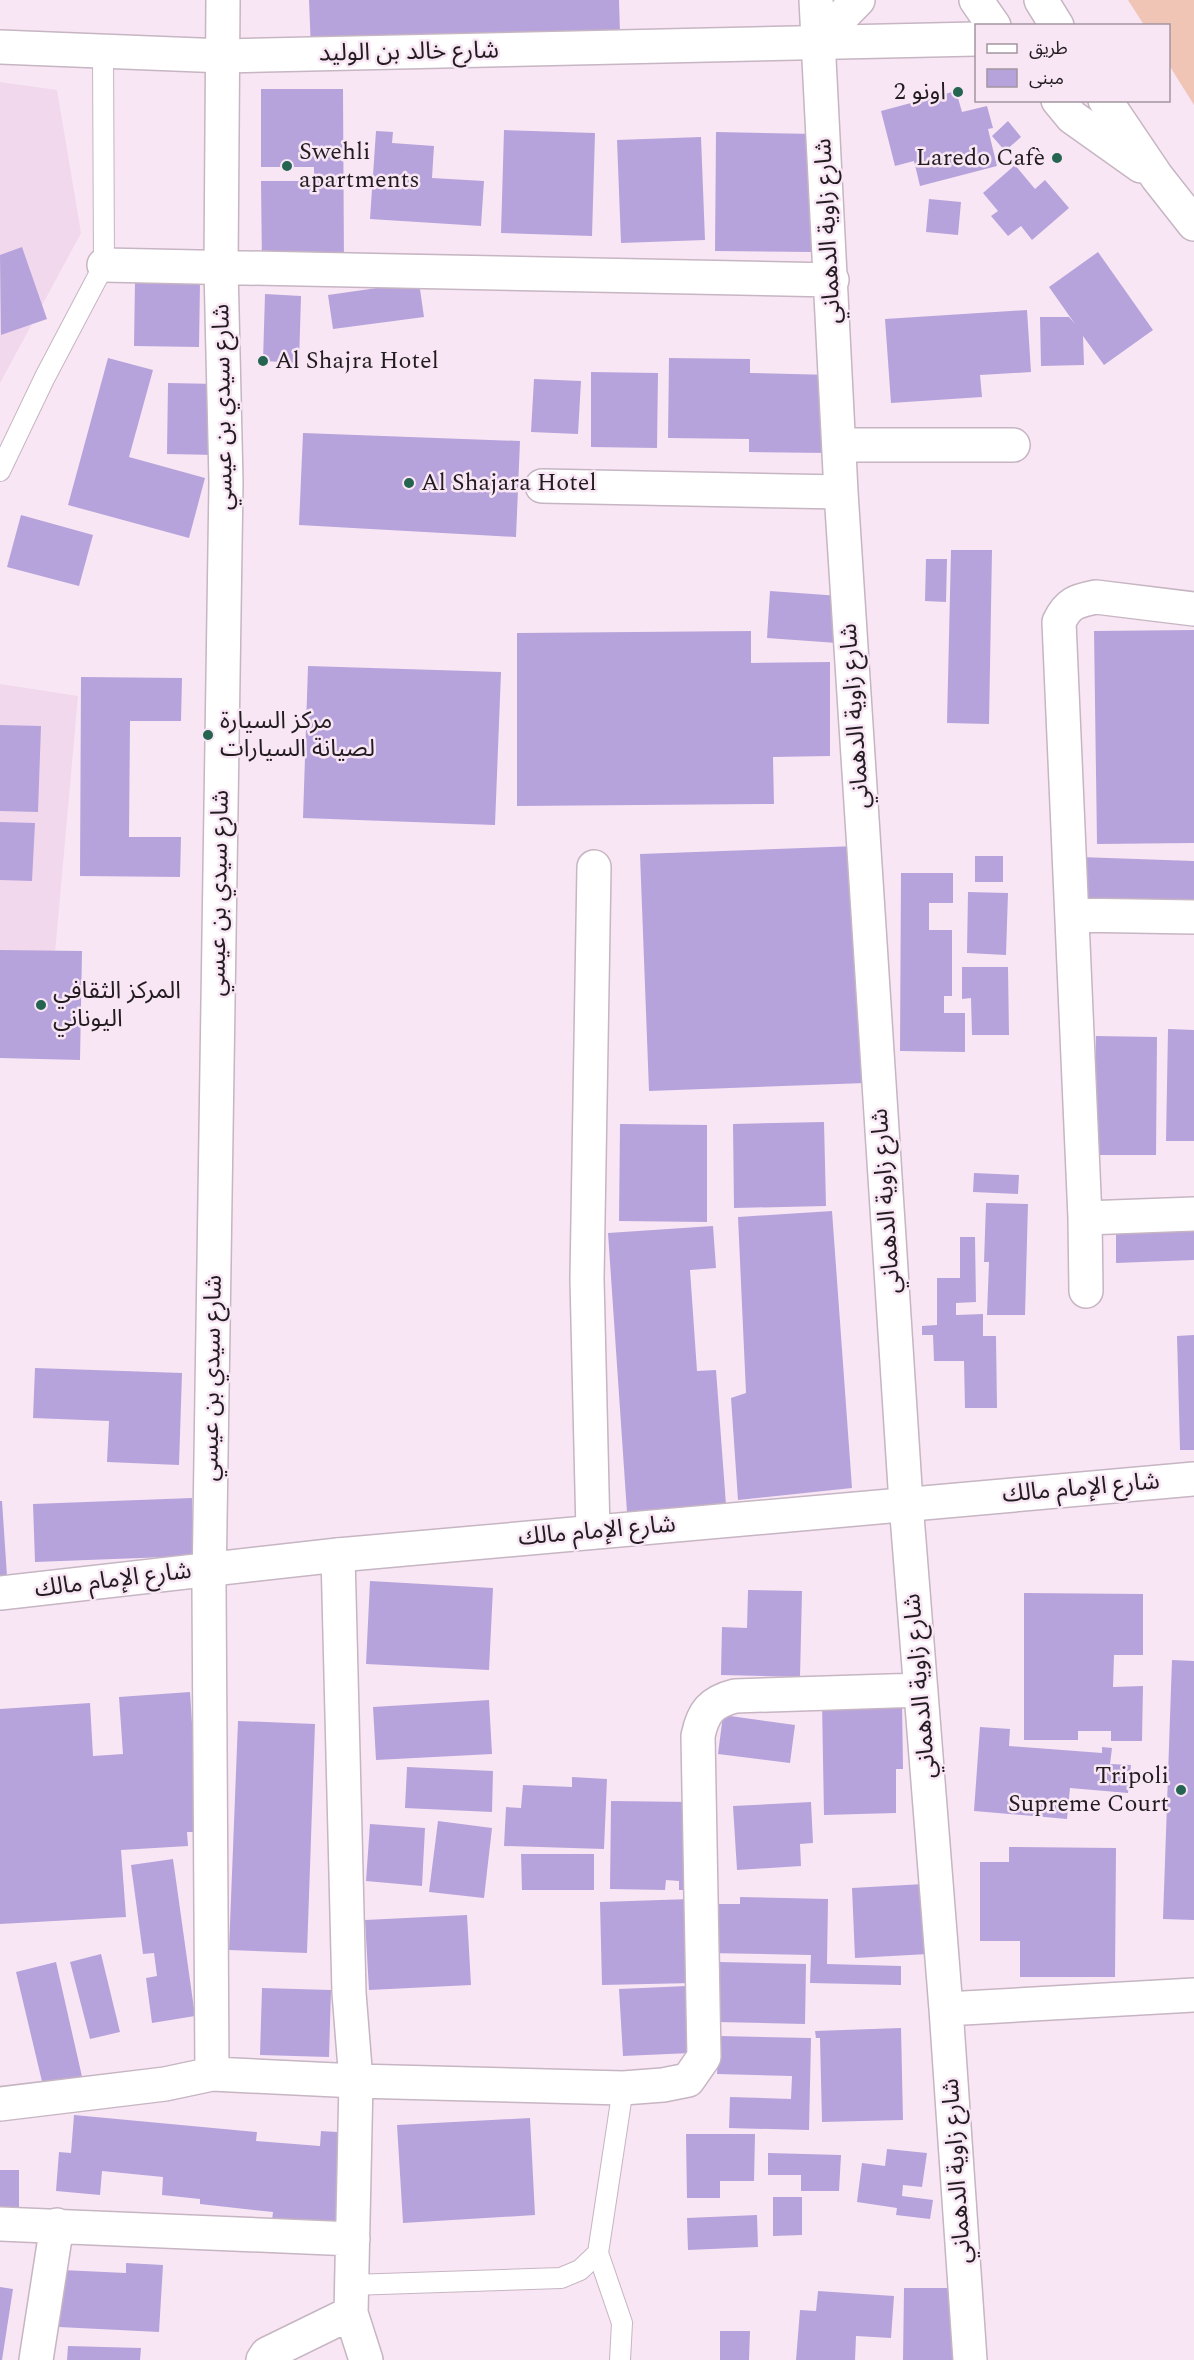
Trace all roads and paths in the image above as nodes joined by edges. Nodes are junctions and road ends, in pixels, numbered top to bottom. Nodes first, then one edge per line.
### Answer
1 (223, 0) edge
2 (816, 0) edge
3 (858, 0) edge
4 (976, 0) edge
5 (1041, 0) edge
6 (993, 24) edge
7 (1056, 24) edge
8 (975, 39) edge
9 (817, 42) junction
10 (0, 47) edge
11 (103, 50) junction
12 (224, 56) junction
13 (1060, 102) edge
14 (1106, 102) edge
15 (1157, 177) junction
16 (1194, 224) edge
17 (104, 265) junction
18 (221, 268) junction
19 (832, 280) junction
20 (839, 445) junction
21 (1013, 446) dead end
22 (0, 471) edge
23 (542, 486) dead end
24 (841, 492) junction
25 (1194, 609) edge
26 (594, 867) dead end
27 (1071, 915) junction
28 (1194, 917) edge
29 (1194, 1215) edge
30 (1085, 1218) junction
31 (1086, 1291) dead end
32 (1194, 1479) edge
33 (906, 1503) junction
34 (593, 1532) junction
35 (338, 1555) junction
36 (209, 1569) junction
37 (0, 1593) edge
38 (921, 1690) junction
39 (1194, 1995) edge
40 (946, 2009) junction
41 (212, 2074) junction
42 (356, 2081) junction
43 (623, 2088) junction
44 (0, 2104) edge
45 (0, 2224) edge
46 (57, 2225) junction
47 (353, 2239) junction
48 (598, 2253) junction
49 (351, 2299) junction
50 (36, 2360) edge
51 (263, 2360) edge
52 (366, 2360) edge
53 (620, 2360) edge
54 (970, 2360) edge

1 - 12 street, شارع سيدي بن عيسي
2 - 9 street, شارع زاوية الدهماني
3 - 9 street
4 - 6 street
5 - 7 street
8 - 9 street, شارع خالد بن الوليد
9 - 12 street, شارع خالد بن الوليد
9 - 19 street, شارع زاوية الدهماني
10 - 11 street, شارع خالد بن الوليد
11 - 12 street, شارع خالد بن الوليد
11 - 17 lane
12 - 18 street, شارع سيدي بن عيسي
13 - 15 street
14 - 15 street
15 - 16 street
17 - 18 street
17 - 22 lane
18 - 19 street
18 - 36 street, شارع سيدي بن عيسي
19 - 20 street, شارع زاوية الدهماني
20 - 21 street
20 - 24 street, شارع زاوية الدهماني
23 - 24 street
24 - 33 street, شارع زاوية الدهماني
25 - 27 street
26 - 34 street
27 - 28 street
27 - 30 street
29 - 30 street
30 - 31 street
32 - 33 street, شارع الإمام مالك
33 - 34 street, شارع الإمام مالك
33 - 38 street, شارع زاوية الدهماني
34 - 35 street, شارع الإمام مالك
35 - 36 street, شارع الإمام مالك
35 - 42 street
36 - 37 street, شارع الإمام مالك
36 - 41 street, شارع سيدي بن عيسي
38 - 40 street, شارع زاوية الدهماني
38 - 43 street
39 - 40 street
40 - 54 street, شارع زاوية الدهماني
41 - 42 street
41 - 44 street
42 - 43 street
42 - 47 street
43 - 48 lane
45 - 46 street
46 - 47 street
46 - 50 street
47 - 49 street
48 - 49 lane
48 - 53 lane
49 - 51 street
49 - 52 street

